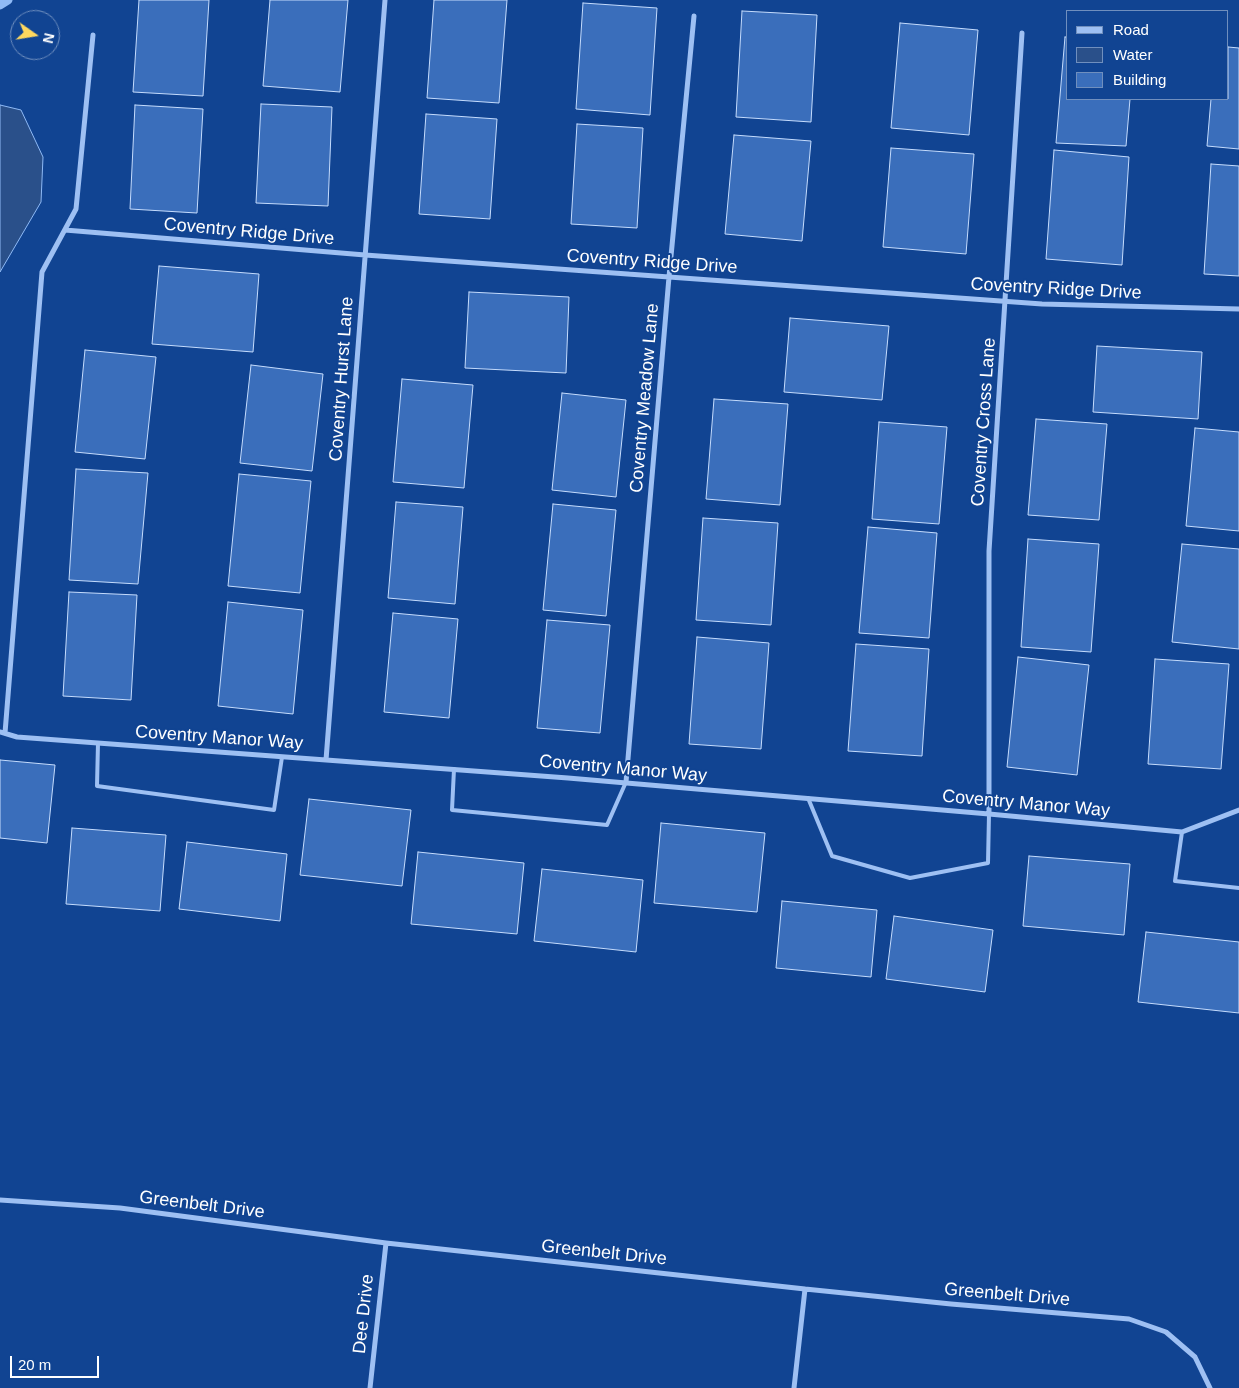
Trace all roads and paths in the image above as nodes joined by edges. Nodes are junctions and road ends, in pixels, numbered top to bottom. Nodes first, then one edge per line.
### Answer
1 (385, 0) edge
2 (694, 16) dead end
3 (1022, 33) dead end
4 (93, 35) dead end
5 (65, 230) junction
6 (365, 255) junction
7 (669, 277) junction
8 (1005, 301) junction
9 (1239, 309) edge
10 (2, 733) edge
11 (98, 743) junction
12 (282, 756) junction
13 (326, 760) junction
14 (454, 769) junction
15 (626, 782) junction
16 (808, 798) junction
17 (1239, 810) edge
18 (989, 814) junction
19 (1182, 832) junction
20 (1239, 888) edge
21 (0, 1200) edge
22 (386, 1243) junction
23 (805, 1290) junction
24 (370, 1388) edge
25 (794, 1388) edge
26 (1210, 1388) edge

1 - 6 street, Coventry Hurst Lane
2 - 7 street, Coventry Meadow Lane
3 - 8 street, Coventry Cross Lane
4 - 5 street
5 - 6 street, Coventry Ridge Drive
5 - 10 street
6 - 7 street, Coventry Ridge Drive
6 - 13 street, Coventry Hurst Lane
7 - 8 street, Coventry Ridge Drive
7 - 15 street, Coventry Meadow Lane
8 - 9 street, Coventry Ridge Drive
8 - 18 street, Coventry Cross Lane
10 - 11 street, Coventry Manor Way
11 - 12 street, Coventry Manor Way
11 - 12 lane
12 - 13 street, Coventry Manor Way
13 - 14 street, Coventry Manor Way
14 - 15 street, Coventry Manor Way
14 - 15 lane
15 - 16 street, Coventry Manor Way
16 - 18 street, Coventry Manor Way
16 - 18 lane
17 - 19 street, Coventry Manor Way
18 - 19 street, Coventry Manor Way
19 - 20 lane
21 - 22 street, Greenbelt Drive
22 - 23 street, Greenbelt Drive
22 - 24 street, Dee Drive
23 - 25 street
23 - 26 street, Greenbelt Drive

